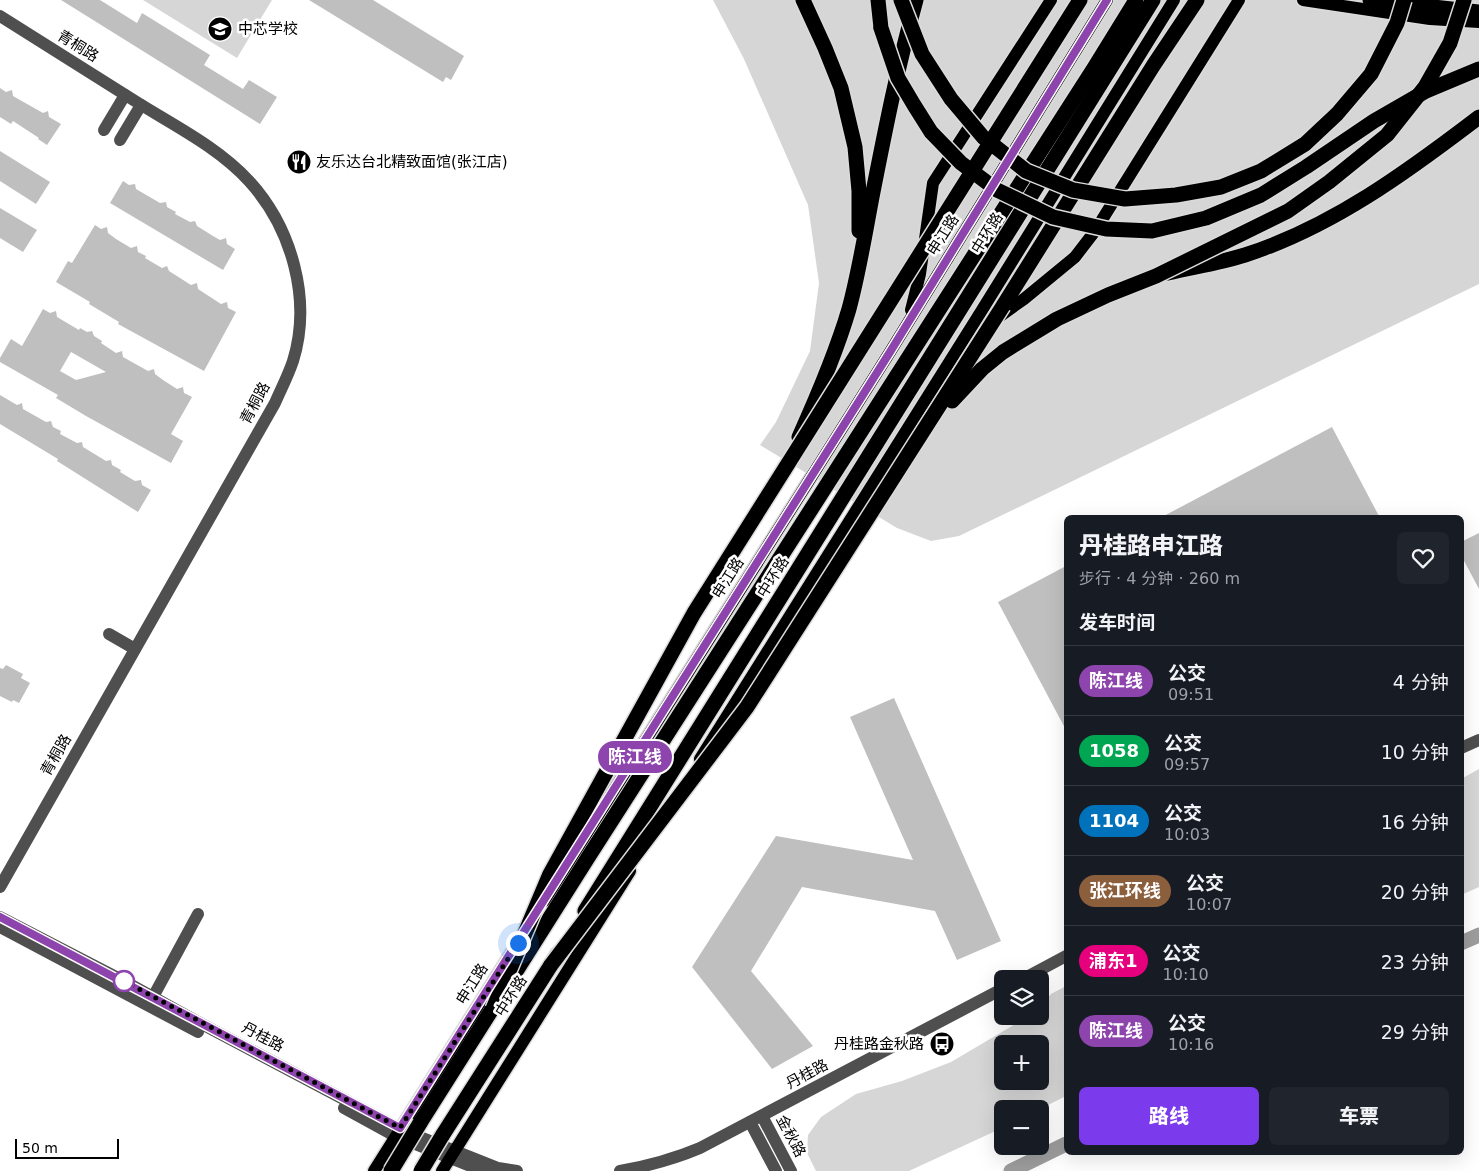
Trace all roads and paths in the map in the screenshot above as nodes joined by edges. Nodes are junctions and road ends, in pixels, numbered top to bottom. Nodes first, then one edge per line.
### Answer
1 (803, 0) edge
2 (878, 0) edge
3 (901, 0) edge
4 (916, 0) edge
5 (1052, 0) edge
6 (1080, 0) edge
7 (1107, 0) edge
8 (1136, 0) edge
9 (1153, 0) edge
10 (1174, 0) edge
11 (1196, 0) edge
12 (1239, 0) edge
13 (1303, 0) edge
14 (1370, 0) edge
15 (1404, 0) edge
16 (1464, 0) edge
17 (1479, 12) edge
18 (0, 16) edge
19 (1479, 22) edge
20 (1479, 69) edge
21 (125, 95) junction
22 (141, 105) junction
23 (1479, 117) edge
24 (104, 130) dead end
25 (120, 140) dead end
26 (859, 267) junction
27 (1156, 276) junction
28 (961, 343) junction
29 (890, 352) junction
30 (917, 442) junction
31 (788, 462) junction
32 (109, 634) dead end
33 (135, 649) junction
34 (1479, 740) edge
35 (1464, 747) edge
36 (1479, 748) edge
37 (1464, 755) edge
38 (0, 887) edge
39 (198, 914) dead end
40 (0, 917) edge
41 (0, 927) edge
42 (1064, 957) edge
43 (551, 965) junction
44 (1064, 965) edge
45 (1040, 970) edge
46 (1049, 973) edge
47 (994, 993) edge
48 (153, 997) junction
49 (994, 1002) edge
50 (493, 1009) junction
51 (764, 1119) junction
52 (752, 1125) junction
53 (398, 1132) junction
54 (453, 1154) junction
55 (374, 1171) edge
56 (391, 1171) edge
57 (421, 1171) edge
58 (442, 1171) edge
59 (483, 1171) edge
60 (517, 1171) edge
61 (620, 1171) edge
62 (661, 1171) edge
63 (776, 1171) edge
64 (791, 1171) edge

1 - 26 highway
2 - 20 highway, bridge
3 - 15 highway, bridge
4 - 26 highway, bridge
5 - 29 main road
6 - 31 highway, bridge
7 - 29 main road, 申江路
8 - 50 highway, 中环路, bridge
9 - 43 highway, 中环路, bridge
10 - 28 main road
11 - 30 highway, bridge
12 - 28 main road
13 - 19 main road
14 - 17 highway, bridge
16 - 27 highway, bridge
18 - 21 street, 青桐路
21 - 22 street, 青桐路
21 - 24 street
22 - 25 street
22 - 33 street, 青桐路
23 - 27 highway, bridge
26 - 31 highway, bridge
27 - 30 highway, bridge
28 - 54 main road
29 - 53 main road, 申江路
30 - 43 highway, bridge
31 - 50 highway, bridge
32 - 33 street
33 - 38 street, 青桐路
34 - 35 street
36 - 37 street
39 - 48 street
40 - 48 street, 丹桂路
41 - 53 street, 丹桂路
42 - 45 street
43 - 57 highway, 中环路, bridge
44 - 46 street
47 - 51 street, 丹桂路
48 - 53 street, 丹桂路
49 - 51 street, 丹桂路
50 - 56 highway, 中环路, bridge
51 - 52 street, 丹桂路
51 - 64 street, 金秋路
52 - 61 street, 丹桂路
52 - 62 street, 丹桂路
52 - 63 street, 金秋路
53 - 54 street, 丹桂路
53 - 55 main road, 申江路
54 - 58 main road
54 - 59 street, 丹桂路
54 - 60 street, 丹桂路

